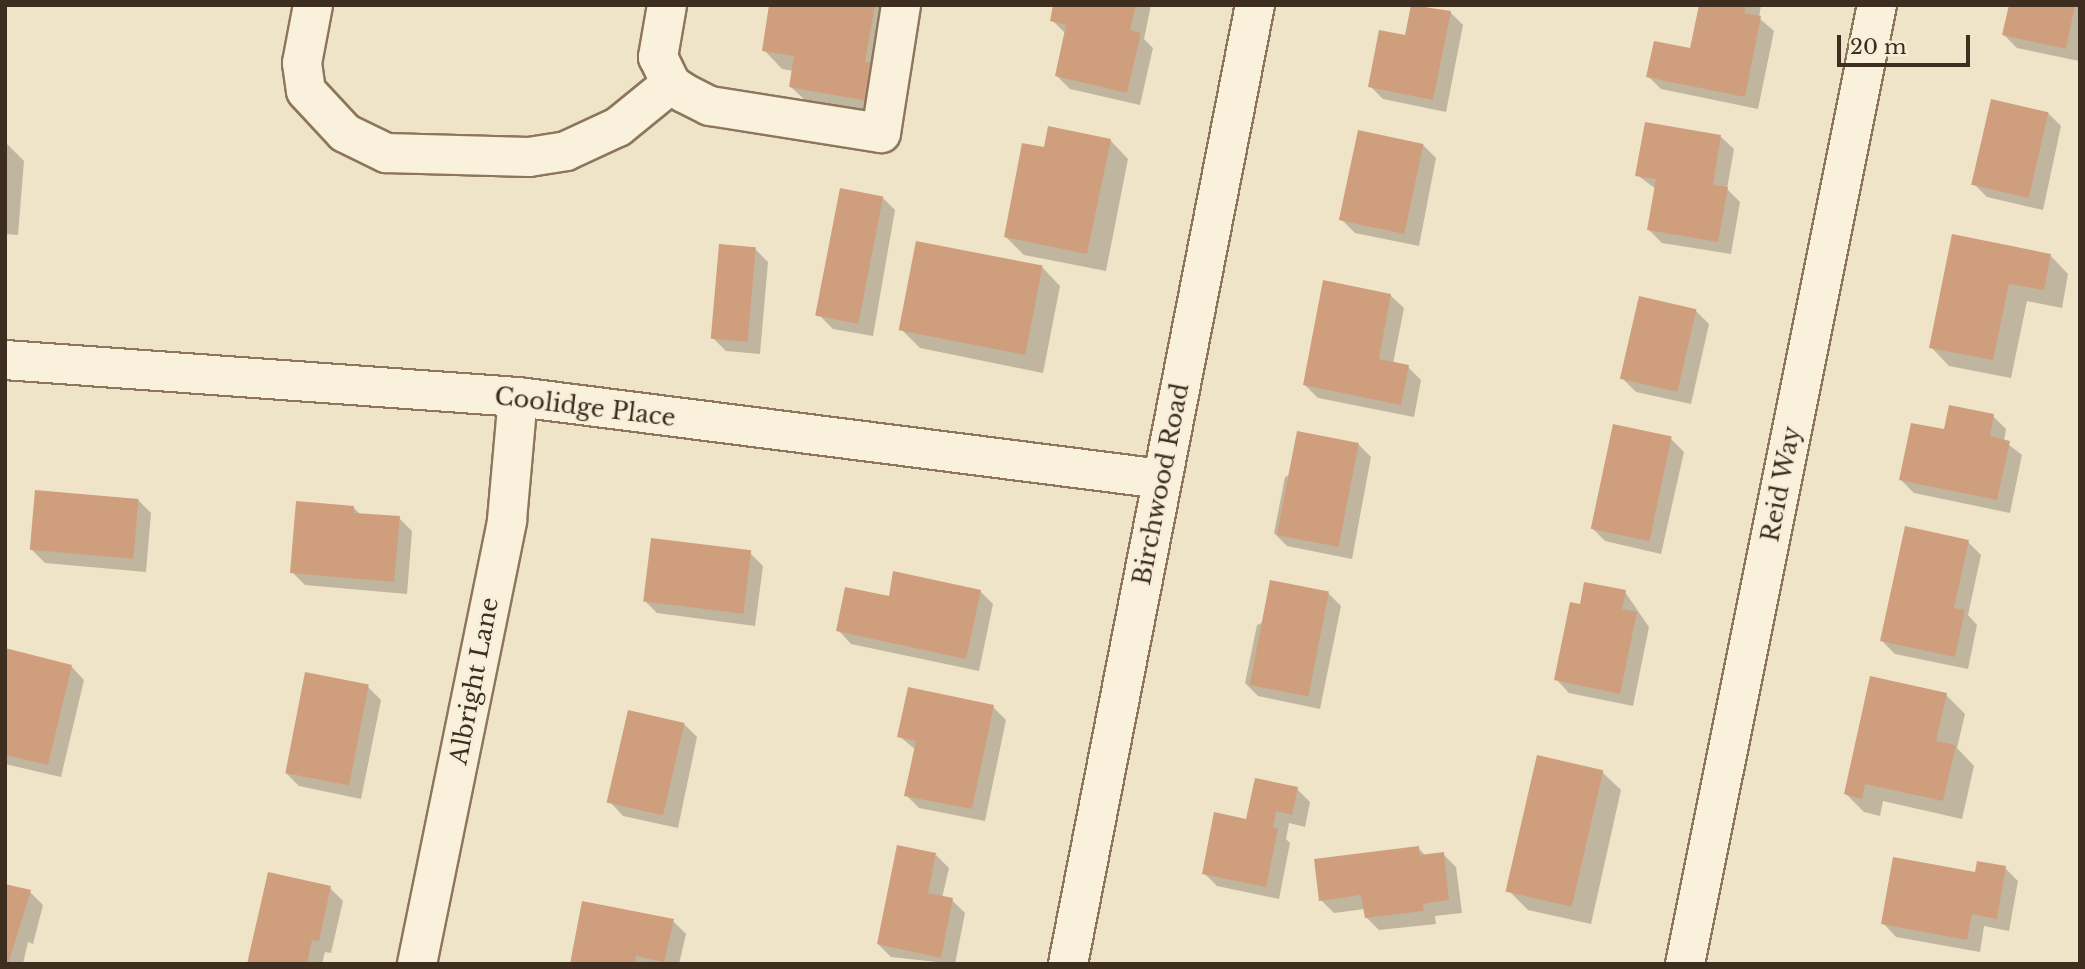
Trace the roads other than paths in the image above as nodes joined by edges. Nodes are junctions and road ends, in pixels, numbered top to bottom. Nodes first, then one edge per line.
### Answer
1 (313, 5) edge
2 (667, 5) edge
3 (901, 5) edge
4 (1255, 5) edge
5 (1877, 5) edge
6 (671, 84) junction
7 (5, 360) edge
8 (517, 397) junction
9 (1162, 479) junction
10 (417, 964) edge
11 (1068, 964) edge
12 (1685, 964) edge

1 - 6 street
2 - 6 street
3 - 6 street
4 - 9 street, Birchwood Road
5 - 12 street, Reid Way
7 - 8 street, Coolidge Place
8 - 9 street, Coolidge Place
8 - 10 street, Albright Lane
9 - 11 street, Birchwood Road

